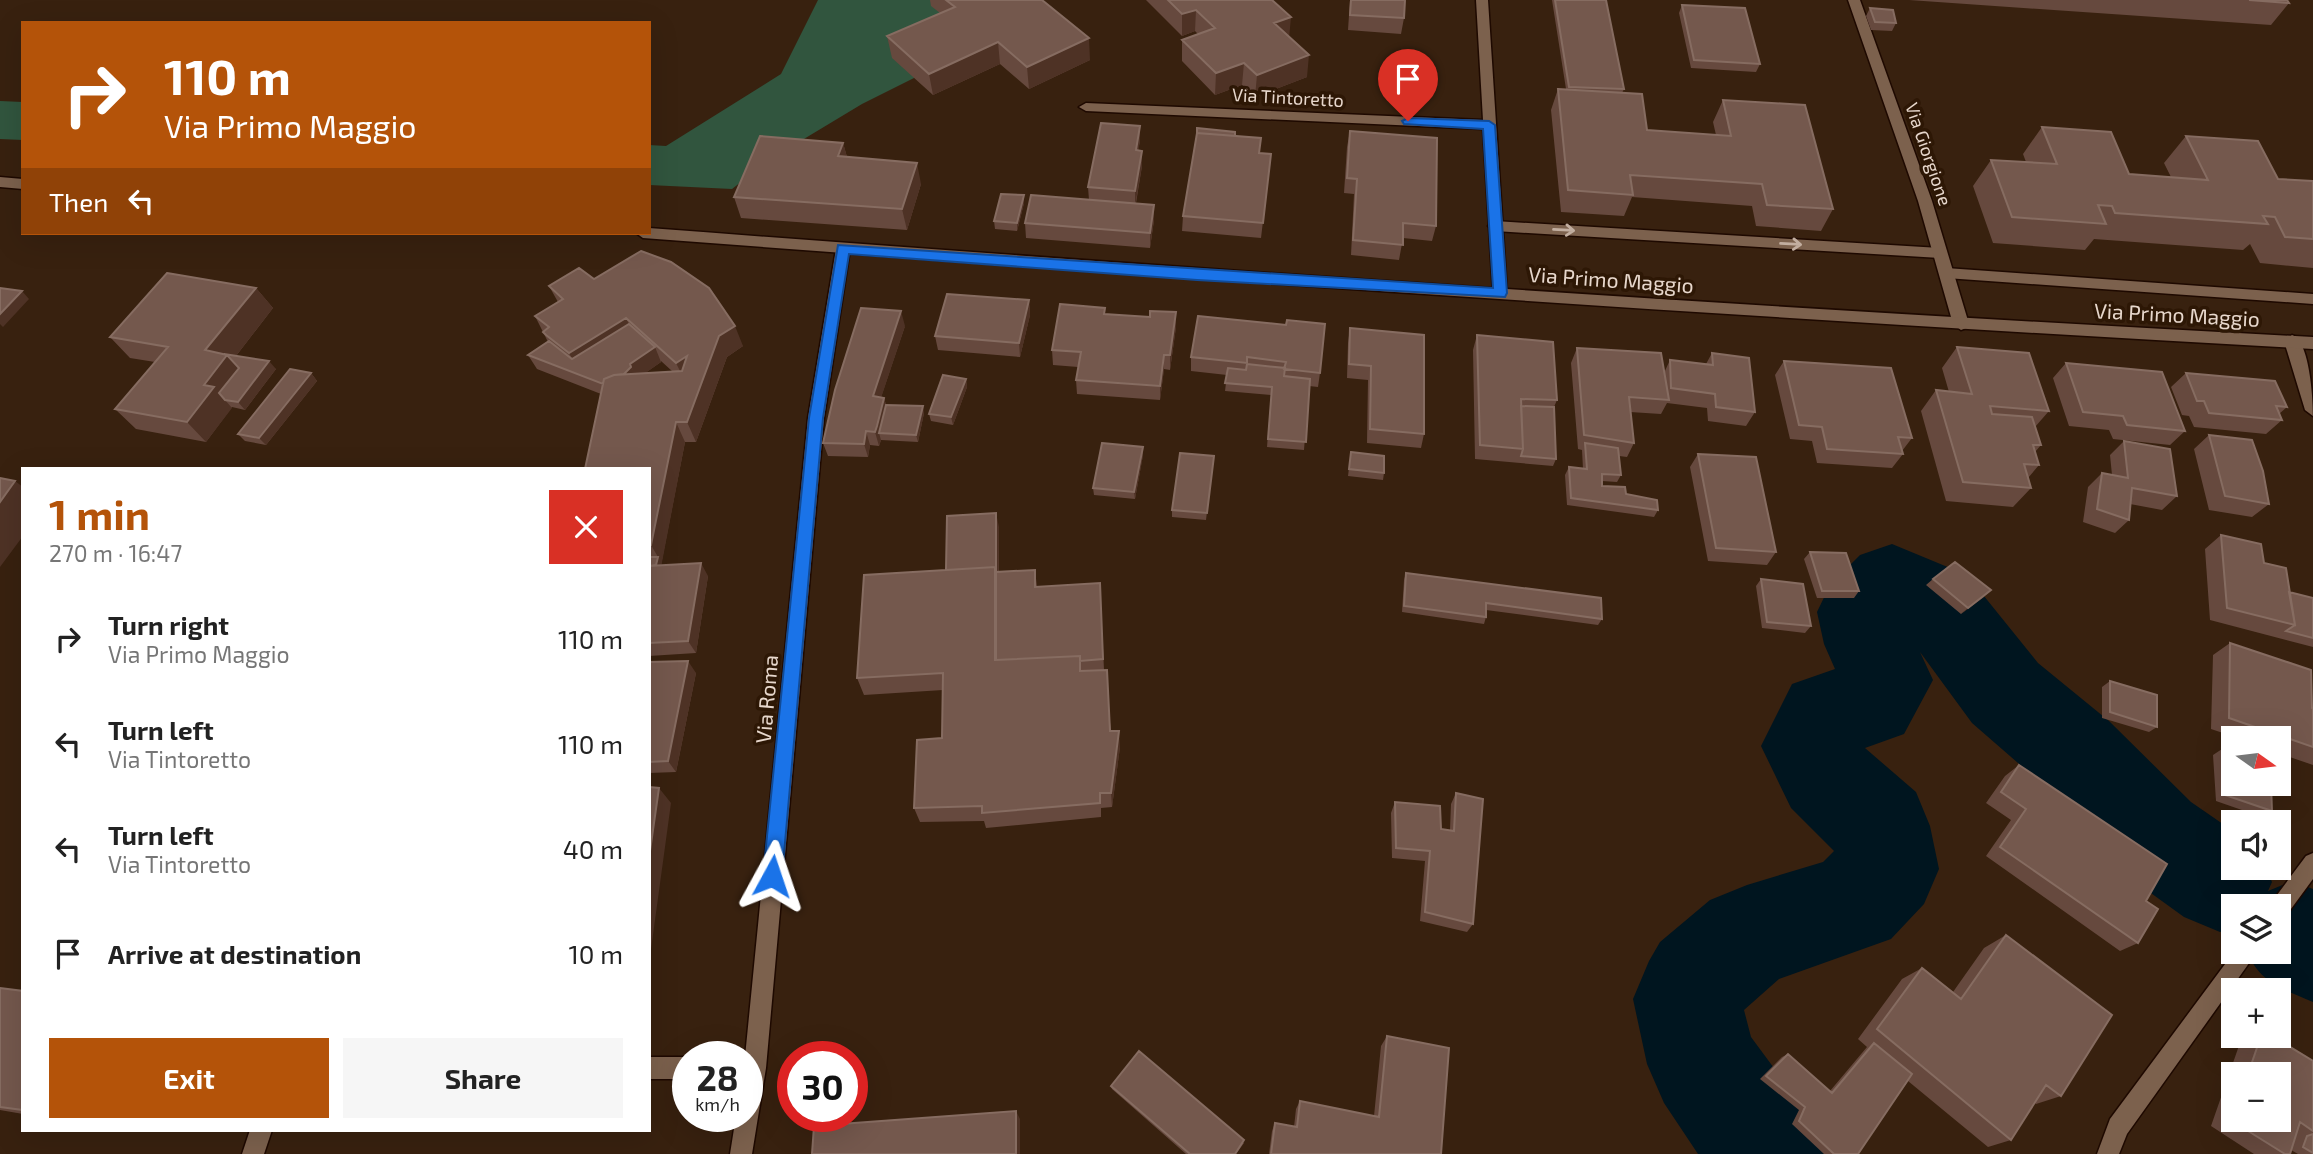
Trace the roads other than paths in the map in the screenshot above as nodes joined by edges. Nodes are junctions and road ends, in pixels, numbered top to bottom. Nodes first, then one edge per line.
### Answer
1 (1482, 0) edge
2 (1854, 0) edge
3 (1086, 107) dead end
4 (1489, 125) junction
5 (0, 182) edge
6 (21, 184) edge
7 (1496, 226) junction
8 (651, 233) edge
9 (843, 249) junction
10 (1940, 253) junction
11 (1946, 273) junction
12 (1500, 293) junction
13 (2313, 299) edge
14 (1961, 324) junction
15 (2291, 341) junction
16 (2313, 343) edge
17 (2313, 410) edge
18 (2313, 863) edge
19 (2290, 894) edge
20 (2238, 964) edge
21 (754, 1041) edge
22 (651, 1068) edge
23 (672, 1068) edge
24 (260, 1132) edge
25 (744, 1132) edge
26 (253, 1154) edge
27 (741, 1154) edge
28 (2108, 1154) edge

1 - 4 street
2 - 10 street, Via Giorgione
3 - 4 street, Via Tintoretto
4 - 7 street
5 - 6 street
7 -> 10 street
7 - 12 street
8 - 9 street, Via Primo Maggio
9 - 12 street, Via Primo Maggio
9 - 21 street, Via Roma
10 - 11 street, Via Giorgione
11 - 13 street
11 - 14 street, Via Giorgione
12 - 14 street, Via Primo Maggio
14 - 15 street, Via Primo Maggio
15 - 16 street, Via Primo Maggio
15 - 17 street
18 - 19 street
20 - 28 street
22 - 23 street
24 - 26 street
25 - 27 street, Via Roma

